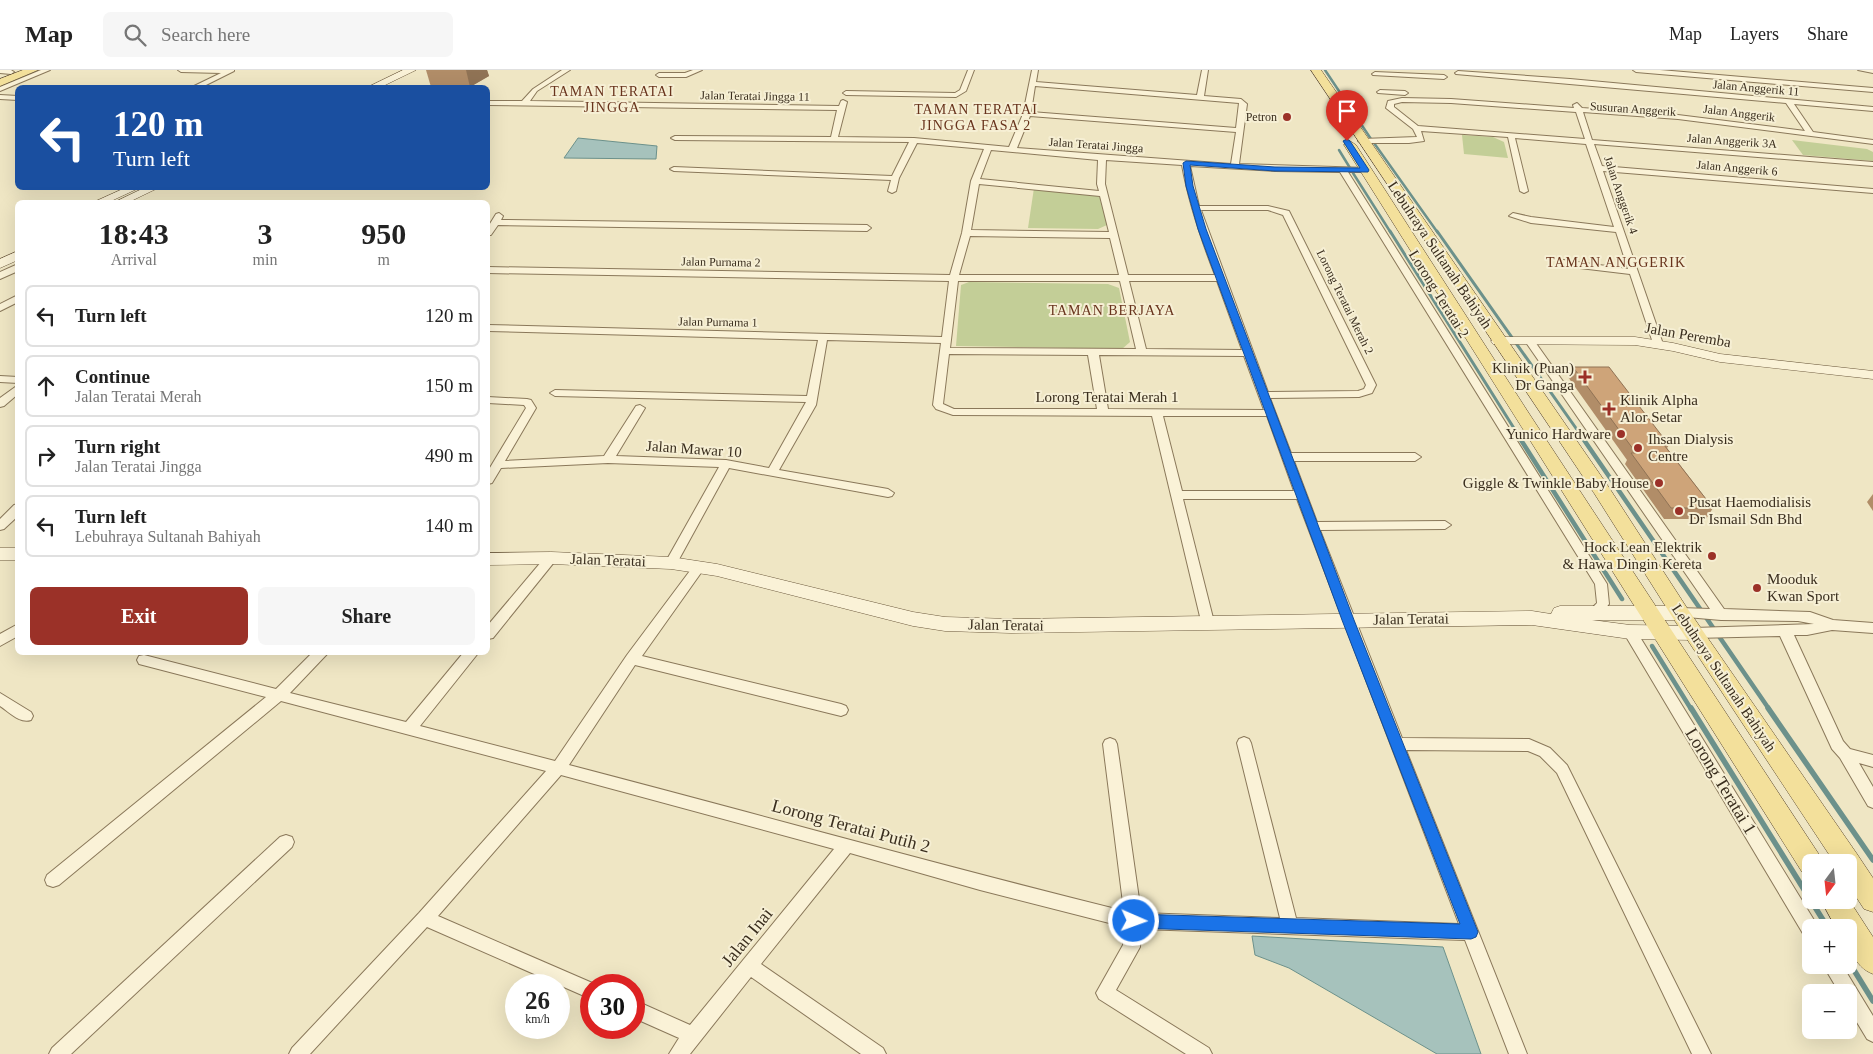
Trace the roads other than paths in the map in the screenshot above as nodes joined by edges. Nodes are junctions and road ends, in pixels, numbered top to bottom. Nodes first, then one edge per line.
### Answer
1 (33, 70) edge
2 (47, 70) edge
3 (181, 70) edge
4 (231, 70) edge
5 (411, 70) edge
6 (567, 70) edge
7 (699, 70) edge
8 (971, 70) edge
9 (1035, 70) edge
10 (1205, 70) edge
11 (1636, 70) edge
12 (1861, 70) edge
13 (9, 71) edge
14 (1873, 71) edge
15 (422, 72) dead end
16 (1375, 72) edge
17 (1458, 73) dead end
18 (1490, 73) edge
19 (1318, 74) edge
20 (659, 75) dead end
21 (0, 77) edge
22 (1444, 77) dead end
23 (0, 83) edge
24 (1032, 84) junction
25 (199, 85) edge
26 (377, 85) edge
27 (394, 85) edge
28 (0, 89) edge
29 (1873, 90) edge
30 (1380, 92) junction
31 (846, 93) dead end
32 (0, 97) edge
33 (1200, 97) junction
34 (1318, 97) dead end
35 (15, 98) edge
36 (1450, 101) junction
37 (1789, 102) junction
38 (490, 103) edge
39 (1338, 103) junction
40 (524, 104) junction
41 (1390, 104) junction
42 (1873, 110) edge
43 (1579, 111) junction
44 (1027, 114) junction
45 (1416, 128) junction
46 (1240, 130) junction
47 (1809, 131) junction
48 (1511, 136) junction
49 (1873, 137) edge
50 (675, 138) dead end
51 (834, 139) junction
52 (914, 140) junction
53 (1362, 141) junction
54 (1590, 142) junction
55 (1873, 142) edge
56 (988, 148) junction
57 (1873, 148) edge
58 (1012, 150) junction
59 (1102, 157) junction
60 (1186, 163) junction
61 (1873, 164) edge
62 (1235, 166) junction
63 (1598, 168) junction
64 (674, 169) dead end
65 (1343, 170) junction
66 (1365, 170) junction
67 (895, 178) junction
68 (976, 181) junction
69 (128, 190) edge
70 (147, 190) edge
71 (892, 191) dead end
72 (1524, 191) dead end
73 (1873, 191) edge
74 (1103, 194) junction
75 (105, 200) edge
76 (125, 200) edge
77 (1196, 208) junction
78 (1513, 216) dead end
79 (867, 228) dead end
80 (490, 230) edge
81 (1619, 230) junction
82 (966, 234) junction
83 (1113, 235) junction
84 (15, 246) edge
85 (0, 253) edge
86 (15, 256) edge
87 (1563, 263) dead end
88 (0, 264) edge
89 (15, 268) edge
90 (490, 270) edge
91 (1632, 272) junction
92 (0, 276) edge
93 (954, 278) junction
94 (1221, 278) junction
95 (1124, 279) junction
96 (15, 300) edge
97 (0, 308) edge
98 (15, 310) edge
99 (490, 328) edge
100 (823, 337) junction
101 (947, 340) junction
102 (1515, 341) junction
103 (1658, 344) junction
104 (946, 351) junction
105 (1093, 352) junction
106 (1142, 352) junction
107 (1248, 353) junction
108 (1873, 375) edge
109 (0, 380) edge
110 (15, 380) edge
111 (15, 391) edge
112 (555, 393) dead end
113 (1264, 395) junction
114 (812, 399) junction
115 (490, 400) edge
116 (0, 404) edge
117 (640, 408) dead end
118 (1104, 412) junction
119 (1157, 413) junction
120 (1271, 413) junction
121 (1287, 457) junction
122 (1415, 457) dead end
123 (608, 459) junction
124 (726, 464) junction
125 (497, 465) junction
126 (773, 471) junction
127 (490, 477) edge
128 (888, 493) dead end
129 (1177, 495) junction
130 (1301, 495) junction
131 (15, 511) edge
132 (15, 522) edge
133 (1, 523) edge
134 (1444, 525) dead end
135 (1313, 526) junction
136 (0, 554) edge
137 (15, 554) edge
138 (551, 558) junction
139 (490, 559) edge
140 (671, 563) junction
141 (699, 567) junction
142 (1594, 613) junction
143 (1651, 613) junction
144 (1718, 615) junction
145 (1532, 618) junction
146 (1348, 620) junction
147 (1207, 622) junction
148 (1694, 623) junction
149 (1832, 624) junction
150 (1873, 628) edge
151 (1785, 631) junction
152 (15, 632) edge
153 (490, 632) edge
154 (1630, 632) junction
155 (1664, 632) junction
156 (0, 641) edge
157 (319, 655) edge
158 (470, 655) edge
159 (632, 659) junction
160 (144, 660) dead end
161 (279, 695) junction
162 (0, 699) edge
163 (841, 710) dead end
164 (26, 716) dead end
165 (409, 729) junction
166 (1244, 743) dead end
167 (1110, 744) dead end
168 (1398, 744) junction
169 (1845, 754) junction
170 (1873, 761) edge
171 (558, 768) junction
172 (1873, 801) edge
173 (286, 842) dead end
174 (847, 845) junction
175 (1805, 854) edge
176 (1842, 854) edge
177 (1858, 878) edge
178 (53, 880) dead end
179 (1873, 900) edge
180 (1840, 909) edge
181 (426, 918) junction
182 (1804, 919) edge
183 (1134, 921) junction
184 (1290, 926) junction
185 (1471, 932) junction
186 (1873, 961) edge
187 (749, 966) junction
188 (580, 986) edge
189 (1857, 1006) edge
190 (645, 1014) edge
191 (1873, 1033) edge
192 (693, 1035) junction
193 (58, 1054) edge
194 (298, 1054) edge
195 (678, 1054) edge
196 (877, 1054) edge
197 (1203, 1054) edge
198 (1518, 1054) edge
199 (1702, 1054) edge

1 - 23 main road
2 - 28 street
3 - 4 street
4 - 25 street
5 - 26 street
6 - 40 street
7 - 20 street
8 - 31 street
9 - 24 street
10 - 33 street
11 - 29 street
12 - 14 street
13 - 21 main road
15 - 27 street
16 - 22 street
16 - 30 street
17 - 18 street, Jalan Anggerik 11
18 - 37 street, Jalan Anggerik 11
19 - 34 main road
19 - 39 main road, Lebuhraya Sultanah Bahiyah
24 - 33 street
24 - 44 street
30 - 36 street
30 - 41 street
32 - 35 street
33 - 46 street
36 - 41 street
36 - 43 street, Jalan Anggerik
37 - 42 street, Jalan Anggerik 11
37 - 47 street
38 - 40 street, Jalan Teratai Jingga 11
39 - 53 main road, Lebuhraya Sultanah Bahiyah
39 - 66 main road, Lebuhraya Sultanah Bahiyah
40 - 51 street, Jalan Teratai Jingga 11
41 - 45 street
43 - 47 street, Jalan Anggerik
43 - 54 street, Jalan Anggerik 4
43 - 57 street, Susuran Anggerik
44 - 46 street
44 - 58 street
45 - 48 street, Jalan Anggerik 3A
45 - 53 street
46 - 62 street
47 - 49 street
47 - 55 street, Jalan Anggerik
48 - 54 street, Jalan Anggerik 3A
48 - 72 street
50 - 51 street, Jalan Teratai Jingga
51 - 52 street, Jalan Teratai Jingga
52 - 56 street, Jalan Teratai Jingga
52 - 67 street
53 - 102 main road, Lebuhraya Sultanah Bahiyah
54 - 61 street, Jalan Anggerik 3A
54 - 63 street, Jalan Anggerik 4
56 - 58 street, Jalan Teratai Jingga
56 - 68 street
58 - 59 street, Jalan Teratai Jingga
59 - 60 street, Jalan Teratai Jingga
59 - 74 street
60 - 62 street, Jalan Teratai Jingga
60 - 77 street
62 - 65 street, Jalan Teratai Jingga
63 - 73 street, Jalan Anggerik 6
63 - 81 street, Jalan Anggerik 4
64 - 67 street
65 - 66 street, Jalan Teratai Jingga
65 - 142 street, Lorong Teratai 2
66 - 143 main road, Lebuhraya Sultanah Bahiyah
67 - 71 street
68 - 74 street
68 - 82 street
69 - 75 street
70 - 76 street
74 - 83 street
77 - 94 street
77 - 113 street, Lorong Teratai Merah 2
78 - 81 street
79 - 80 street
81 - 91 street, Jalan Anggerik 4
82 - 83 street
82 - 93 street
83 - 95 street
84 - 85 street
86 - 88 street
87 - 91 street
89 - 92 street
90 - 93 street, Jalan Purnama 2
91 - 103 street, Jalan Anggerik 4
93 - 95 street, Jalan Purnama 2
93 - 101 street
94 - 95 street, Jalan Purnama 2
94 - 107 street
95 - 106 street
96 - 97 street
97 - 98 street
99 - 100 street, Jalan Purnama 1
100 - 101 street, Jalan Purnama 1
100 - 114 street
101 - 104 street
102 - 103 street, Jalan Peremba
102 - 144 street
102 - 148 main road, Lebuhraya Sultanah Bahiyah
103 - 108 street, Jalan Peremba
104 - 105 street
104 - 118 street, Lorong Teratai Merah 1
105 - 106 street
105 - 118 street
106 - 107 street
107 - 113 street
109 - 110 street
111 - 116 street
112 - 114 street
113 - 120 street
114 - 126 street
115 - 125 street
117 - 123 street
118 - 119 street, Lorong Teratai Merah 1
119 - 120 street, Lorong Teratai Merah 1
119 - 129 street
120 - 121 street
121 - 122 street
121 - 130 street
123 - 124 street, Jalan Mawar 10
123 - 125 street, Jalan Mawar 10
124 - 126 street, Jalan Mawar 10
124 - 140 street
125 - 127 street
126 - 128 street, Jalan Mawar 10
129 - 130 street
129 - 147 street
130 - 135 street
131 - 133 street
132 - 133 street
134 - 135 street
135 - 146 street
136 - 137 street
138 - 139 street, Jalan Teratai
138 - 140 street, Jalan Teratai
138 - 153 street
140 - 141 street, Jalan Teratai
141 - 147 street, Jalan Teratai
141 - 159 street
142 - 143 street, Jalan Teratai
142 - 145 street, Jalan Teratai
143 - 148 street, Jalan Teratai
143 - 155 main road, Lebuhraya Sultanah Bahiyah
144 - 148 street
144 - 149 street
145 - 146 street, Jalan Teratai
145 - 154 street, Jalan Teratai
146 - 147 street, Jalan Teratai
146 - 168 street
148 - 151 street
148 - 155 street, Jalan Teratai
148 - 176 main road, Lebuhraya Sultanah Bahiyah
149 - 150 street
149 - 151 street
151 - 169 street
152 - 156 street
154 - 155 street, Jalan Teratai
154 - 182 street, Lorong Teratai 1
155 - 175 main road, Lebuhraya Sultanah Bahiyah
157 - 161 street
158 - 165 street
159 - 163 street
159 - 171 street
160 - 161 street, Lorong Teratai Putih 2
161 - 165 street, Lorong Teratai Putih 2
161 - 178 street
162 - 164 street
165 - 171 street, Lorong Teratai Putih 2
166 - 184 street
167 - 183 street
168 - 185 street
168 - 199 street
169 - 170 street
169 - 172 street
171 - 174 street, Lorong Teratai Putih 2
171 - 181 street
173 - 193 street
174 - 183 street, Lorong Teratai Putih 2
174 - 187 street, Jalan Inai
177 - 179 main road, Lebuhraya Sultanah Bahiyah
180 - 186 main road
181 - 188 street
181 - 194 street
183 - 184 street, Lorong Teratai Putih 2
183 - 197 street
184 - 185 street, Lorong Teratai Putih 2
185 - 198 street
187 - 192 street, Jalan Inai
187 - 196 street
189 - 191 street
190 - 192 street
192 - 195 street, Jalan Inai

